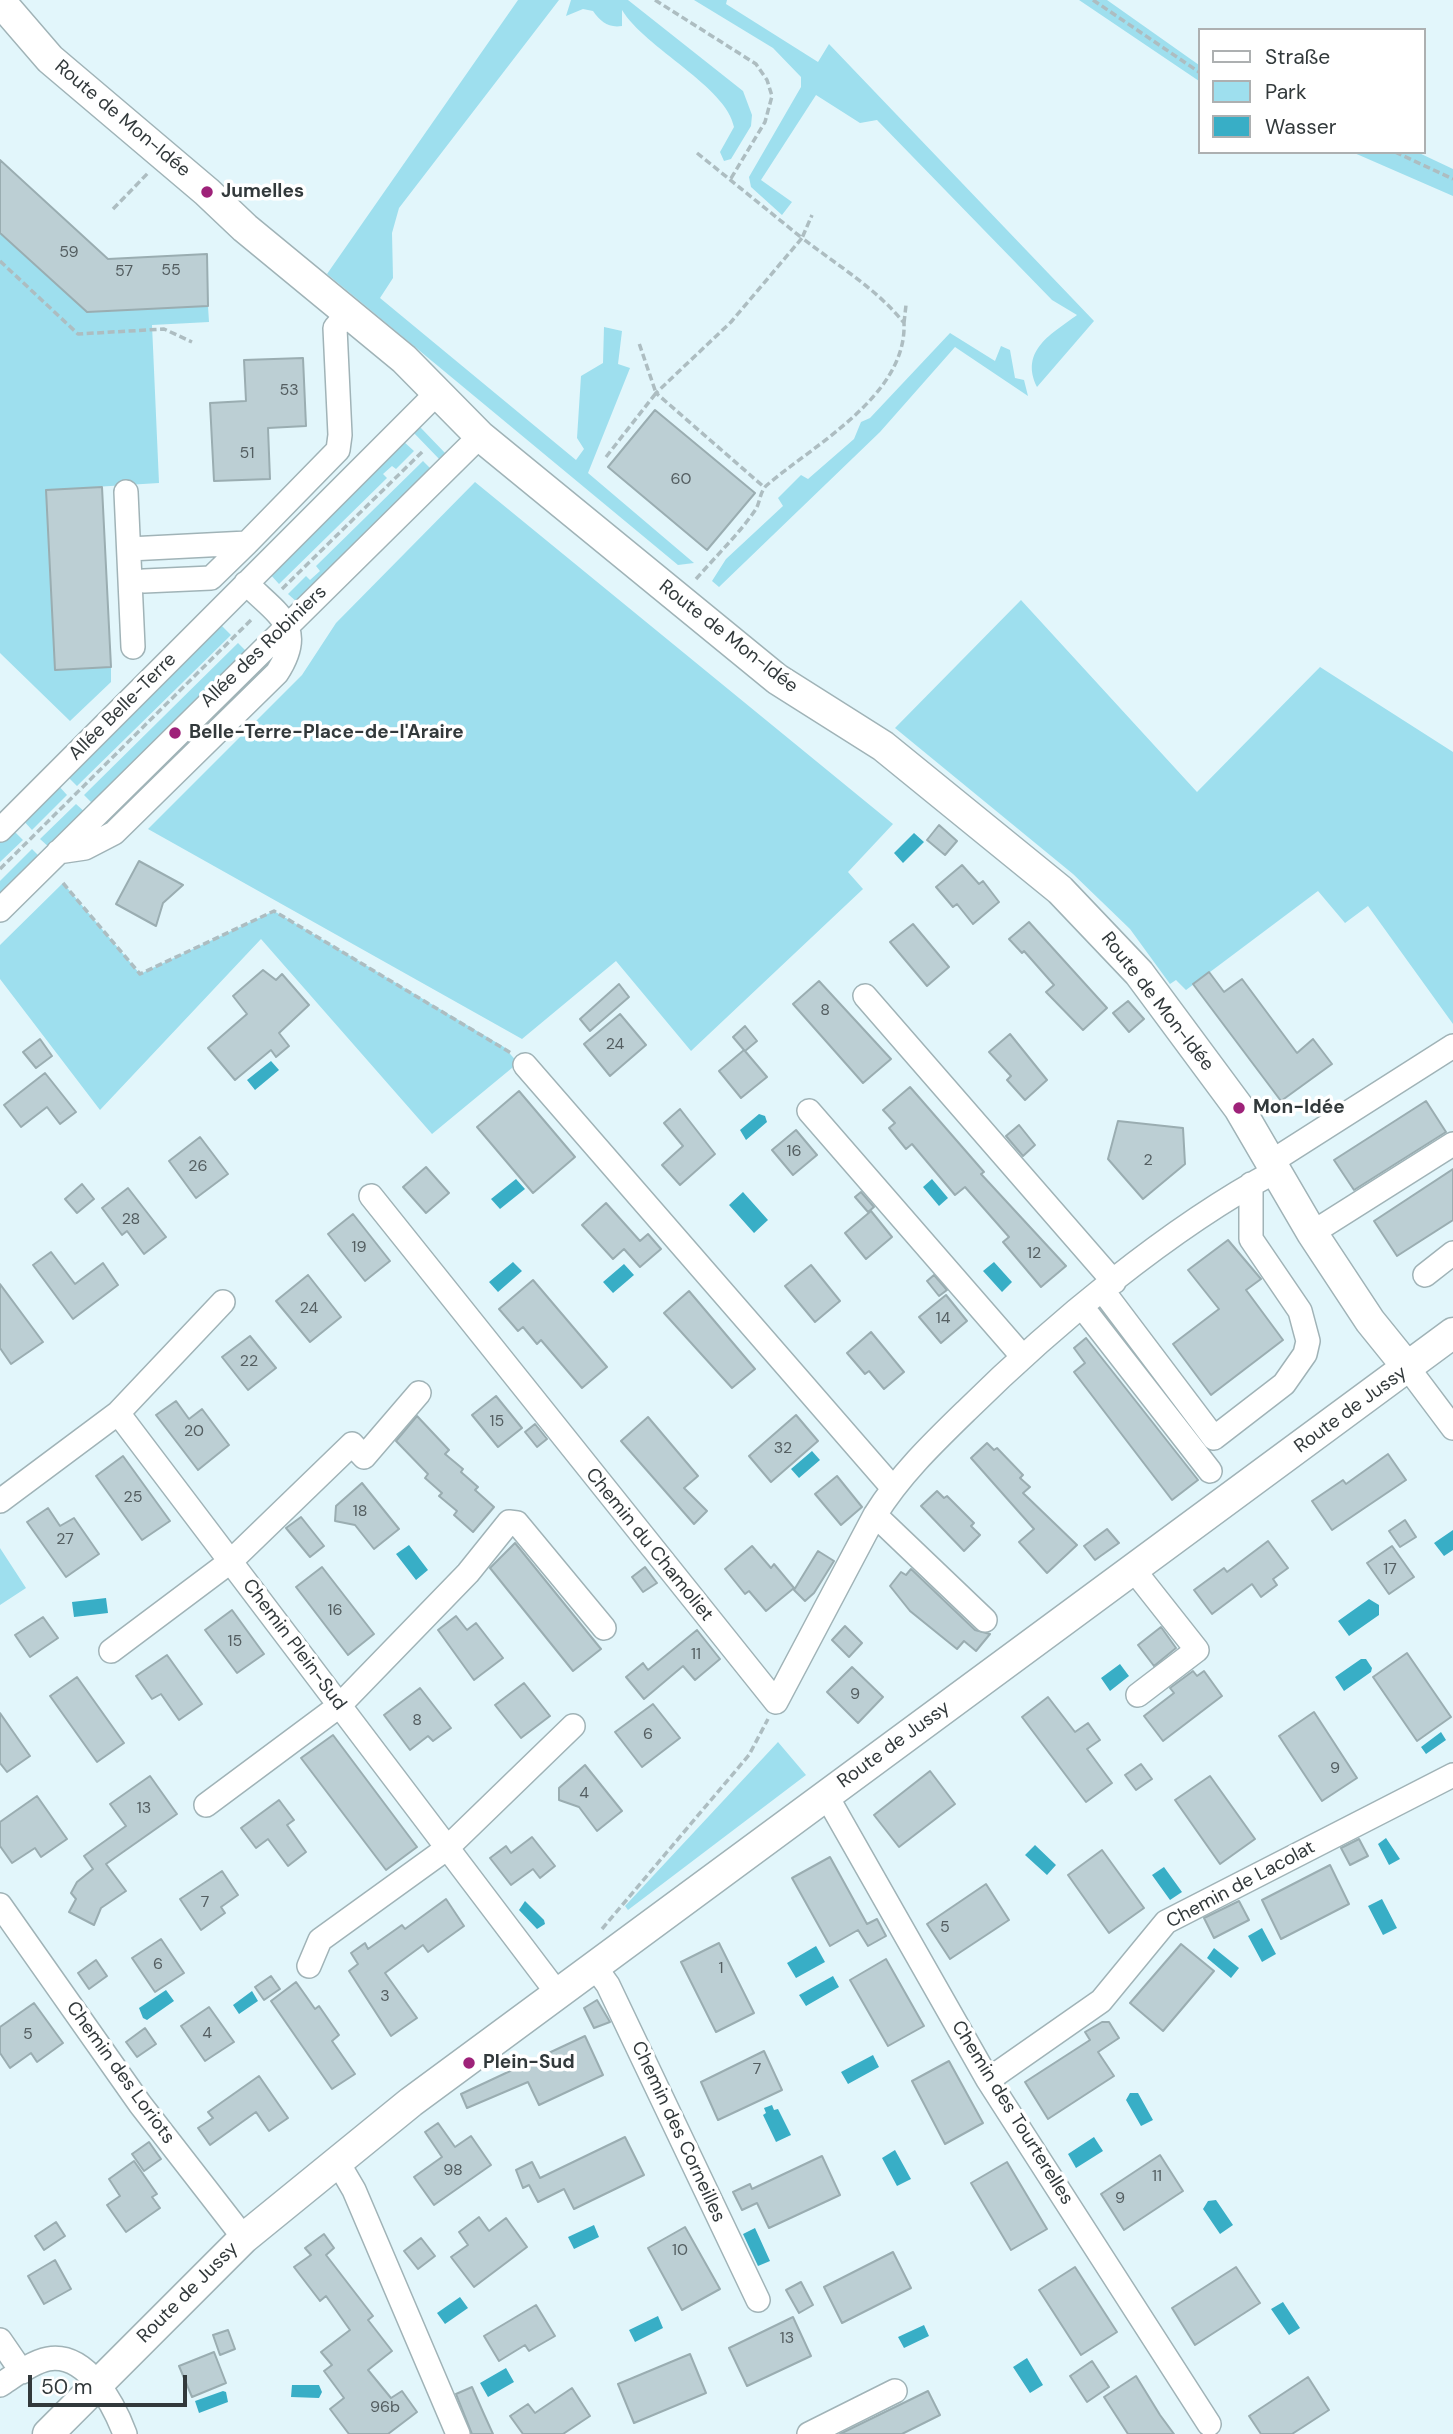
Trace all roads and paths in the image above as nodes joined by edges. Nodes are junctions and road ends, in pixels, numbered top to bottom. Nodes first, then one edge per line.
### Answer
1 (655, 0) edge
2 (1093, 0) edge
3 (0, 1) edge
4 (1198, 71) edge
5 (697, 153) dead end
6 (1399, 154) edge
7 (152, 169) dead end
8 (1453, 179) edge
9 (730, 180) junction
10 (113, 209) dead end
11 (812, 215) dead end
12 (802, 238) junction
13 (0, 261) edge
14 (906, 306) dead end
15 (348, 313) junction
16 (904, 323) junction
17 (192, 342) dead end
18 (639, 342) dead end
19 (656, 393) junction
20 (436, 394) junction
21 (480, 436) junction
22 (423, 451) dead end
23 (606, 457) dead end
24 (764, 487) junction
25 (126, 492) dead end
26 (247, 543) junction
27 (129, 549) junction
28 (144, 581) dead end
29 (246, 583) junction
30 (679, 600) junction
31 (267, 604) junction
32 (288, 625) junction
33 (133, 647) dead end
34 (0, 830) edge
35 (0, 869) edge
36 (64, 883) dead end
37 (0, 910) edge
38 (865, 996) dead end
39 (1453, 1046) edge
40 (525, 1065) joint
41 (809, 1111) dead end
42 (1453, 1144) edge
43 (1266, 1172) junction
44 (371, 1195) dead end
45 (1312, 1233) junction
46 (1453, 1253) edge
47 (1425, 1275) dead end
48 (1108, 1287) junction
49 (223, 1302) dead end
50 (1083, 1307) junction
51 (1453, 1333) edge
52 (1023, 1357) junction
53 (1408, 1368) junction
54 (419, 1393) dead end
55 (118, 1413) junction
56 (1453, 1428) edge
57 (1210, 1471) dead end
58 (892, 1487) junction
59 (0, 1501) edge
60 (875, 1515) junction
61 (231, 1561) junction
62 (1133, 1569) junction
63 (985, 1620) dead end
64 (604, 1628) dead end
65 (111, 1651) dead end
66 (1138, 1695) dead end
67 (776, 1702) junction
68 (339, 1706) junction
69 (573, 1726) dead end
70 (1453, 1775) edge
71 (826, 1795) junction
72 (206, 1805) dead end
73 (446, 1849) junction
74 (0, 1905) edge
75 (601, 1932) dead end
76 (309, 1966) dead end
77 (595, 1967) junction
78 (558, 1994) junction
79 (988, 2080) junction
80 (337, 2161) junction
81 (244, 2238) junction
82 (758, 2300) dead end
83 (0, 2340) edge
84 (22, 2372) junction
85 (96, 2383) junction
86 (0, 2385) edge
87 (895, 2392) dead end
88 (1209, 2424) dead end
89 (48, 2434) edge
90 (125, 2434) edge
91 (458, 2434) edge
92 (809, 2434) edge

1 - 9 path
2 - 4 path
3 - 15 main road, Route de Mon-Idée
5 - 9 path
6 - 8 path
7 - 10 path
9 - 12 path
11 - 12 path
12 - 16 path
12 - 19 path
13 - 17 path
14 - 16 path
15 - 20 main road, Route de Mon-Idée
15 - 26 street
16 - 24 path
18 - 19 path
19 - 23 path
19 - 24 path
20 - 21 main road, Route de Mon-Idée
20 - 29 street
21 - 30 main road, Route de Mon-Idée
21 - 32 street, Allée des Robiniers
22 - 31 path
24 - 30 path
25 - 27 street
26 - 27 street
26 - 28 street
27 - 33 street
29 - 31 street
29 - 34 street, Allée Belle-Terre
30 - 43 main road, Route de Mon-Idée
31 - 32 street
31 - 35 path
32 - 37 street, Allée des Robiniers
36 - 40 path
38 - 48 street
39 - 43 street
40 - 58 street
41 - 52 street
42 - 45 street
43 - 45 main road, Route de Mon-Idée
43 - 48 street
43 - 48 street
44 - 67 street, Chemin du Chamoliet
45 - 53 main road, Route de Mon-Idée
46 - 47 street
48 - 50 street
49 - 55 street
50 - 52 street
50 - 57 street
51 - 53 main road, Route de Jussy
52 - 58 street
53 - 56 street
53 - 62 main road, Route de Jussy
54 - 61 street
55 - 59 street
55 - 61 street, Chemin Plein-Sud
58 - 60 street
60 - 63 street
60 - 67 street
61 - 65 street
61 - 68 street, Chemin Plein-Sud
62 - 66 street
62 - 71 main road, Route de Jussy
64 - 68 street
67 - 75 path
68 - 72 street
68 - 73 street, Chemin Plein-Sud
69 - 73 street
70 - 79 street, Chemin de Lacolat
71 - 77 main road, Route de Jussy
71 - 79 street, Chemin des Tourterelles
73 - 76 street
73 - 78 street, Chemin Plein-Sud
74 - 81 street, Chemin des Loriots
77 - 78 main road, Route de Jussy
77 - 82 street, Chemin des Corneilles
78 - 80 main road, Route de Jussy
79 - 88 street, Chemin des Tourterelles
80 - 81 main road, Route de Jussy
80 - 91 street
81 - 85 main road, Route de Jussy
83 - 84 street
84 - 85 street
84 - 86 street
85 - 89 main road, Route de Jussy
85 - 90 street
87 - 92 street

